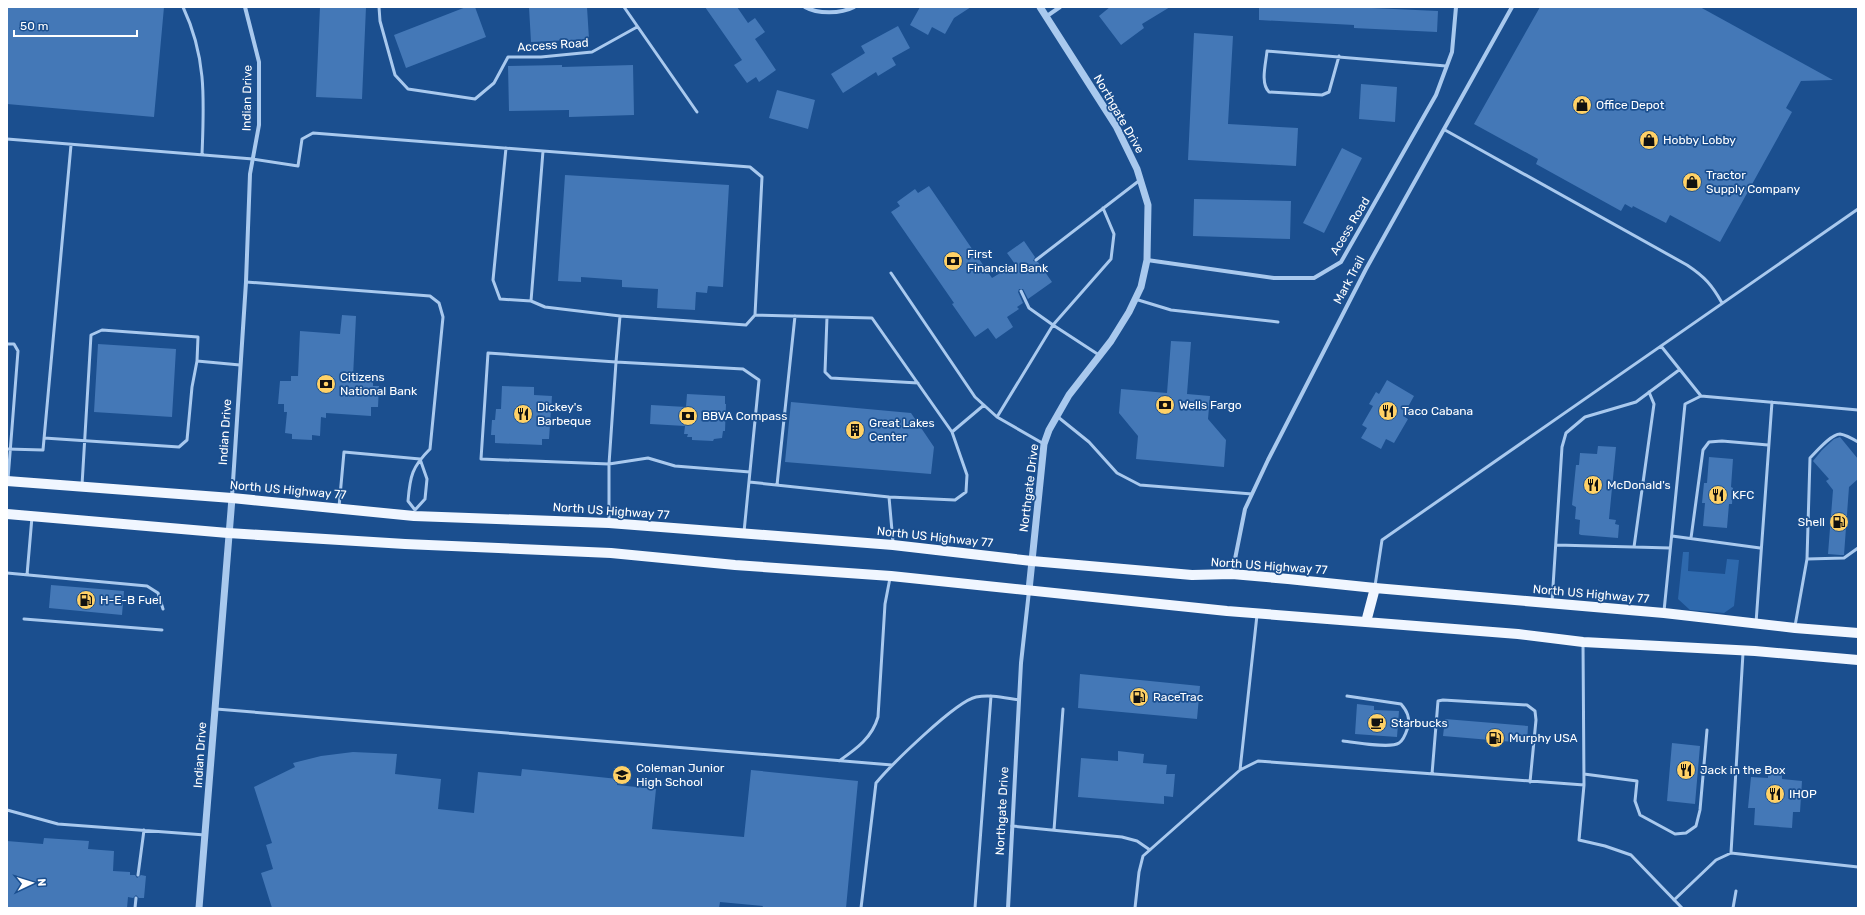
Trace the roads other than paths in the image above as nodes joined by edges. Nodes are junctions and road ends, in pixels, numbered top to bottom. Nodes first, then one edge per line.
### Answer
1 (183, 7) edge
2 (245, 7) edge
3 (379, 7) edge
4 (624, 7) edge
5 (805, 7) edge
6 (854, 7) edge
7 (1040, 7) edge
8 (1060, 7) edge
9 (1456, 7) edge
10 (1512, 7) edge
11 (1047, 16) junction
12 (637, 27) junction
13 (1339, 56) junction
14 (1446, 66) junction
15 (697, 112) dead end
16 (1445, 130) junction
17 (7, 139) edge
18 (71, 145) junction
19 (506, 148) junction
20 (543, 151) junction
21 (202, 155) junction
22 (253, 159) junction
23 (1140, 180) junction
24 (1103, 208) junction
25 (1858, 209) edge
26 (1036, 260) dead end
27 (1148, 260) junction
28 (891, 273) dead end
29 (246, 282) junction
30 (1021, 291) dead end
31 (1135, 299) junction
32 (531, 300) junction
33 (1722, 304) junction
34 (620, 316) junction
35 (755, 316) junction
36 (795, 316) junction
37 (827, 317) junction
38 (1278, 322) dead end
39 (1053, 325) junction
40 (7, 344) edge
41 (1661, 346) junction
42 (1100, 355) junction
43 (198, 361) junction
44 (616, 362) junction
45 (240, 365) junction
46 (1679, 370) junction
47 (918, 383) junction
48 (1649, 392) junction
49 (1701, 396) junction
50 (1772, 402) junction
51 (984, 405) junction
52 (1858, 410) edge
53 (1056, 415) junction
54 (997, 417) junction
55 (952, 432) junction
56 (44, 438) junction
57 (86, 440) junction
58 (1858, 442) edge
59 (1044, 444) junction
60 (1768, 445) junction
61 (9, 449) edge
62 (420, 459) junction
63 (609, 464) junction
64 (750, 472) junction
65 (7, 481) edge
66 (749, 482) junction
67 (778, 485) junction
68 (82, 487) junction
69 (1252, 494) junction
70 (889, 497) junction
71 (232, 498) junction
72 (340, 507) junction
73 (415, 513) junction
74 (7, 514) edge
75 (32, 517) junction
76 (609, 523) junction
77 (228, 533) junction
78 (744, 534) junction
79 (1672, 536) junction
80 (1691, 538) junction
81 (893, 545) junction
82 (1556, 545) junction
83 (1634, 547) junction
84 (1670, 548) junction
85 (1760, 548) junction
86 (1858, 548) edge
87 (1807, 559) junction
88 (1032, 561) junction
89 (7, 573) edge
90 (1232, 574) junction
91 (27, 575) junction
92 (891, 576) junction
93 (1375, 588) junction
94 (1029, 590) junction
95 (1552, 604) junction
96 (163, 609) dead end
97 (1257, 613) junction
98 (1664, 613) junction
99 (24, 619) dead end
100 (1366, 622) junction
101 (1756, 622) junction
102 (1795, 628) junction
103 (162, 630) dead end
104 (1858, 633) edge
105 (1583, 642) junction
106 (1743, 651) junction
107 (1858, 660) edge
108 (991, 696) junction
109 (1347, 696) dead end
110 (1019, 700) junction
111 (215, 709) junction
112 (1063, 709) dead end
113 (1707, 730) dead end
114 (1343, 741) dead end
115 (839, 761) junction
116 (892, 766) junction
117 (1240, 770) junction
118 (1432, 774) junction
119 (1584, 774) junction
120 (1530, 782) junction
121 (1584, 786) junction
122 (7, 810) edge
123 (1012, 826) junction
124 (144, 830) junction
125 (1054, 830) junction
126 (205, 835) junction
127 (1150, 850) junction
128 (1731, 853) junction
129 (1858, 867) edge
130 (138, 875) dead end
131 (1736, 891) dead end
132 (136, 898) dead end
133 (1674, 900) junction
134 (135, 908) edge
135 (199, 908) edge
136 (861, 908) edge
137 (975, 908) edge
138 (1008, 908) edge
139 (1135, 908) edge
140 (1682, 908) edge
141 (1733, 908) edge

1 - 21 lane
2 - 22 street, Indian Drive
3 - 12 lane, Access Road
4 - 12 lane
5 - 6 street
7 - 11 street, Northgate Drive
8 - 11 street
9 - 14 street, Acess Road
10 - 16 street, Mark Trail
11 - 23 street, Northgate Drive
12 - 15 lane
13 - 13 lane
13 - 14 lane
14 - 27 street, Acess Road
16 - 33 lane
16 - 69 street, Mark Trail
17 - 18 lane
18 - 21 lane
18 - 56 lane
19 - 20 lane
19 - 22 lane
19 - 32 lane
20 - 32 lane
20 - 35 lane
21 - 22 lane
22 - 29 street, Indian Drive
23 - 24 lane
23 - 27 street, Northgate Drive
24 - 26 lane
24 - 39 lane
25 - 33 lane
27 - 31 street, Northgate Drive
28 - 51 lane
29 - 45 street, Indian Drive
29 - 62 lane
30 - 39 lane
31 - 38 lane
31 - 42 street, Northgate Drive
32 - 34 lane
33 - 41 lane
34 - 35 lane
34 - 44 lane
35 - 36 lane
36 - 37 lane
36 - 67 lane
37 - 47 lane
37 - 47 lane
39 - 42 lane
39 - 54 lane
40 - 61 lane
41 - 46 lane
41 - 93 lane
42 - 53 street, Northgate Drive
43 - 45 lane
43 - 57 lane
43 - 57 lane
44 - 63 lane
44 - 63 lane
44 - 64 lane
45 - 71 street, Indian Drive
46 - 48 lane
46 - 49 lane
47 - 55 lane
48 - 82 lane
48 - 83 lane
49 - 50 lane
49 - 79 lane
50 - 52 lane
50 - 60 lane
51 - 54 lane
51 - 55 lane
53 - 59 street, Northgate Drive
53 - 69 lane
54 - 59 lane
55 - 70 lane
56 - 57 lane
56 - 61 lane
57 - 68 lane
58 - 87 lane
59 - 88 street, Northgate Drive
60 - 80 lane
60 - 85 lane
61 - 65 lane
62 - 72 lane
62 - 73 lane
62 - 73 lane
63 - 64 lane
63 - 76 lane
64 - 66 lane
65 - 68 main road, North US Highway 77
66 - 67 lane
66 - 78 lane
67 - 70 lane
68 - 71 main road, North US Highway 77
69 - 90 street, Mark Trail
70 - 81 lane
71 - 72 main road, North US Highway 77
71 - 77 street, Indian Drive
72 - 73 main road, North US Highway 77
73 - 76 main road, North US Highway 77
74 - 75 main road
75 - 77 main road
75 - 91 lane
76 - 78 main road, North US Highway 77
77 - 92 main road
77 - 111 street, Indian Drive
78 - 81 main road, North US Highway 77
79 - 80 lane
79 - 84 lane
80 - 85 lane
81 - 88 main road, North US Highway 77
82 - 83 lane
82 - 95 lane
83 - 84 lane
84 - 98 lane
85 - 101 lane
86 - 87 lane
87 - 102 lane
88 - 90 main road, North US Highway 77
88 - 94 street, Northgate Drive
89 - 91 lane
90 - 93 main road, North US Highway 77
91 - 96 lane
92 - 94 main road
92 - 115 lane
93 - 95 main road, North US Highway 77
93 - 100 main road
94 - 97 main road
94 - 110 street, Northgate Drive
95 - 98 main road, North US Highway 77
97 - 100 main road
97 - 117 lane
98 - 101 main road, North US Highway 77
99 - 103 lane
100 - 105 main road
101 - 102 main road, North US Highway 77
102 - 104 main road, North US Highway 77
105 - 106 main road
105 - 119 lane
106 - 107 main road
106 - 128 lane
108 - 110 lane
108 - 116 lane
108 - 137 lane
109 - 114 lane
110 - 123 street, Northgate Drive
111 - 115 lane
111 - 126 street, Indian Drive
112 - 125 lane
113 - 119 lane
115 - 116 lane
116 - 136 lane
117 - 118 lane
117 - 127 lane
118 - 120 lane
118 - 120 lane
119 - 121 lane
120 - 121 lane
121 - 133 lane
122 - 124 lane
123 - 125 lane
123 - 138 street, Northgate Drive
124 - 126 lane
124 - 130 lane
125 - 127 lane
126 - 135 street, Indian Drive
127 - 139 lane
128 - 129 lane
128 - 133 lane
131 - 141 lane
132 - 134 lane
133 - 140 lane

